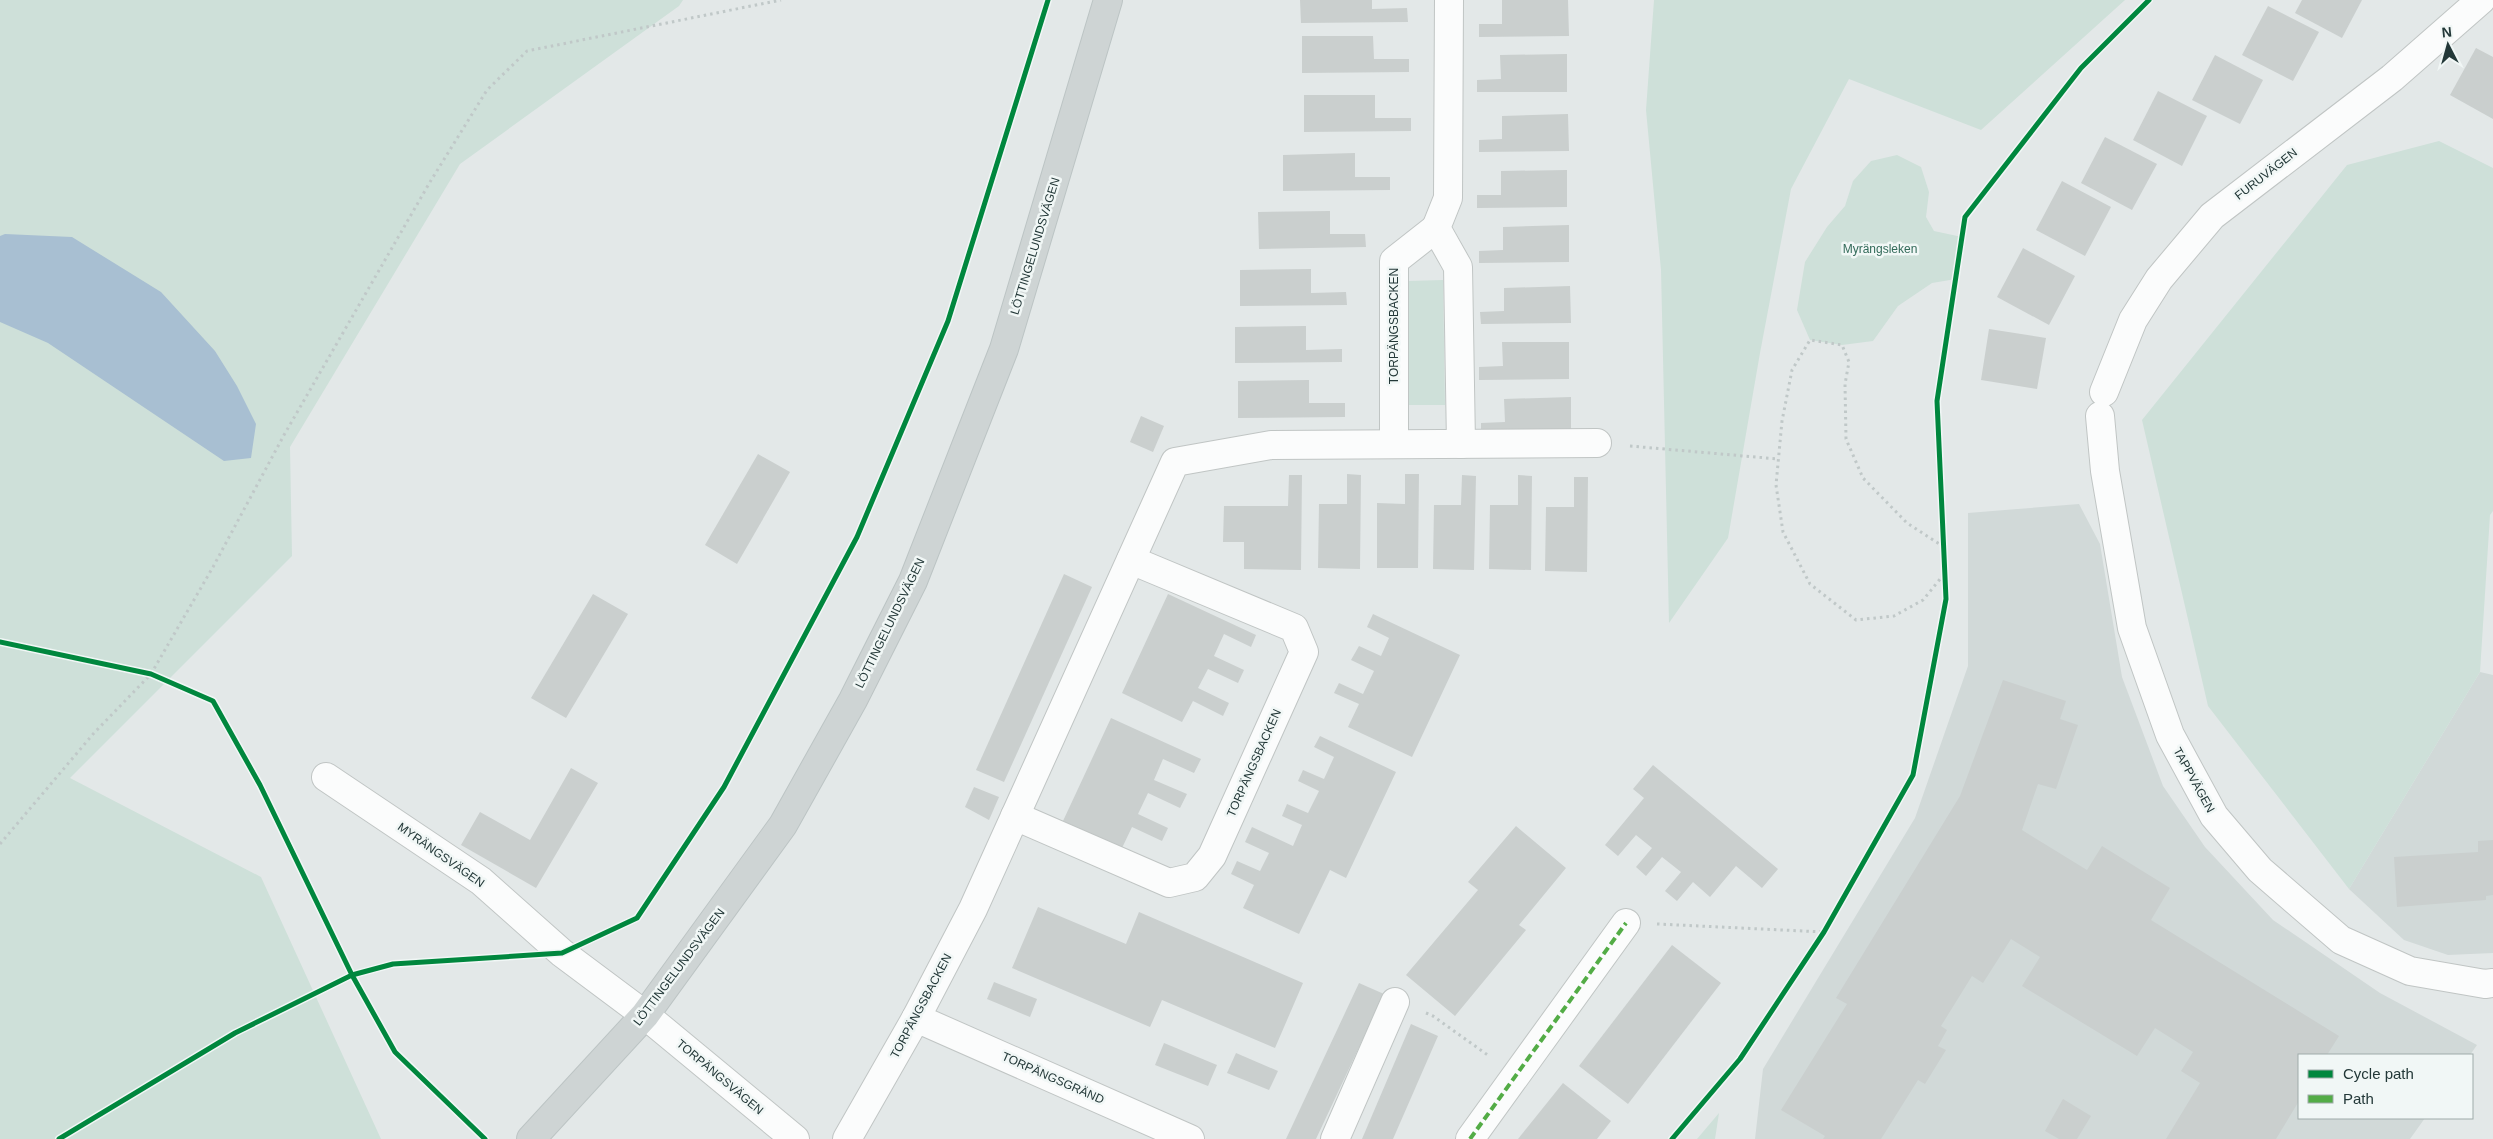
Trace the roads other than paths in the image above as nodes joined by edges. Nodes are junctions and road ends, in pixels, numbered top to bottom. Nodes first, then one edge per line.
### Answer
1 (1108, 0) edge
2 (1449, 0) edge
3 (2481, 0) edge
4 (1436, 228) junction
5 (2102, 404) joint
6 (1597, 443) road end
7 (1394, 444) junction
8 (1461, 444) junction
9 (1131, 560) junction
10 (326, 777) dead end
11 (1015, 816) junction
12 (1626, 923) road end
13 (2493, 983) edge
14 (1395, 1002) road end
15 (645, 1015) junction
16 (916, 1018) junction
17 (531, 1139) edge
18 (795, 1139) edge
19 (847, 1139) edge
20 (1190, 1139) edge
21 (1335, 1139) edge
22 (1470, 1139) edge

1 - 15 main road, LÖTTINGELUNDSVÄGEN
2 - 4 street
3 - 5 street, FURUVÄGEN
4 - 7 street, TORPÄNGSBACKEN
4 - 8 street
5 - 13 street, TAPPVÄGEN
6 - 8 street, TORPÄNGSBACKEN
7 - 8 street, TORPÄNGSBACKEN
7 - 9 street, TORPÄNGSBACKEN
9 - 11 street, TORPÄNGSBACKEN
9 - 11 street, TORPÄNGSBACKEN
10 - 15 street, MYRÄNGSVÄGEN
11 - 16 street, TORPÄNGSBACKEN
12 - 22 street
14 - 21 street
15 - 17 main road, LÖTTINGELUNDSVÄGEN
15 - 18 street, TORPÄNGSVÄGEN
16 - 19 street, TORPÄNGSBACKEN
16 - 20 street, TORPÄNGSGRÄND

